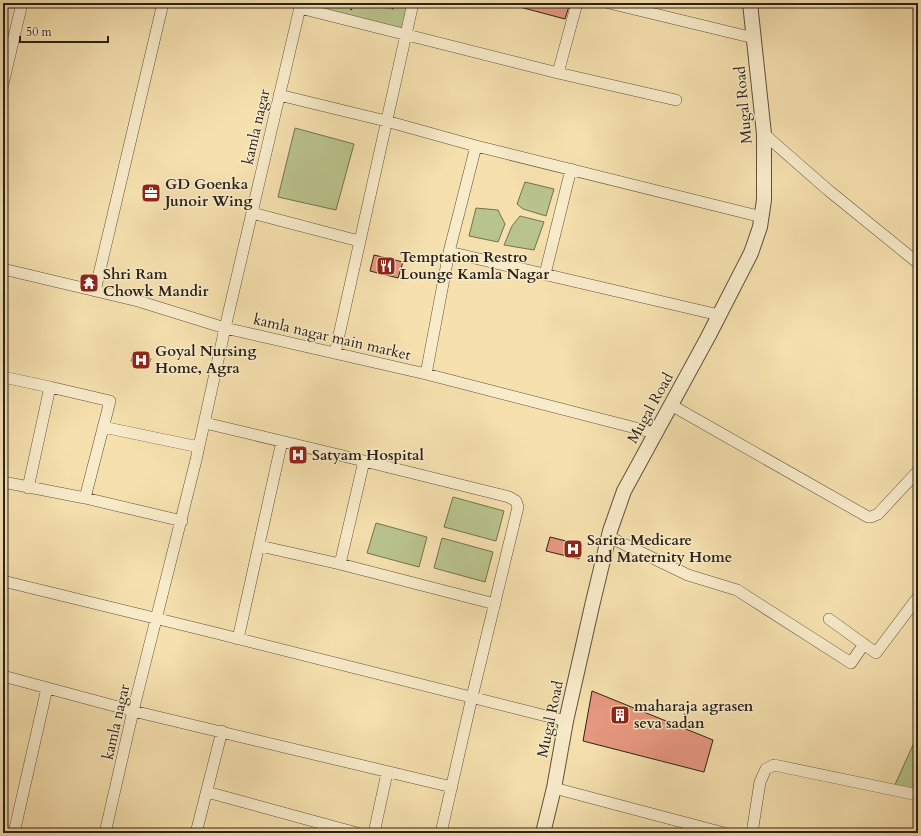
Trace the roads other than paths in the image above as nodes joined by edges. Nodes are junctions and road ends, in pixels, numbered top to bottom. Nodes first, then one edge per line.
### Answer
1 (22, 3) edge
2 (163, 3) edge
3 (413, 3) edge
4 (577, 3) edge
5 (609, 3) edge
6 (750, 3) edge
7 (301, 5) edge
8 (405, 34) junction
9 (754, 38) junction
10 (558, 73) junction
11 (3, 84) edge
12 (279, 95) junction
13 (676, 100) dead end
14 (386, 121) junction
15 (764, 134) junction
16 (476, 146) junction
17 (571, 169) junction
18 (252, 213) junction
19 (762, 217) junction
20 (359, 241) junction
21 (449, 252) junction
22 (918, 263) edge
23 (3, 268) edge
24 (545, 274) junction
25 (95, 290) junction
26 (719, 315) junction
27 (225, 328) junction
28 (334, 353) junction
29 (426, 374) junction
30 (3, 377) edge
31 (50, 387) junction
32 (671, 404) junction
33 (205, 423) junction
34 (103, 427) junction
35 (655, 433) junction
36 (282, 441) junction
37 (199, 447) junction
38 (364, 461) junction
39 (918, 471) edge
40 (3, 482) edge
41 (28, 488) junction
42 (85, 498) junction
43 (182, 521) junction
44 (609, 537) junction
45 (260, 546) junction
46 (340, 564) junction
47 (3, 581) edge
48 (918, 597) edge
49 (495, 604) junction
50 (156, 618) junction
51 (829, 619) dead end
52 (238, 639) junction
53 (864, 644) junction
54 (3, 676) edge
55 (48, 688) junction
56 (472, 697) junction
57 (133, 711) junction
58 (566, 721) junction
59 (222, 732) junction
60 (387, 773) junction
61 (452, 787) junction
62 (554, 788) junction
63 (206, 792) junction
64 (918, 795) edge
65 (14, 833) edge
66 (105, 833) edge
67 (196, 833) edge
68 (357, 833) edge
69 (374, 833) edge
70 (442, 833) edge
71 (543, 833) edge
72 (724, 833) edge
73 (752, 833) edge

1 - 11 street
2 - 25 street
3 - 8 street
4 - 10 street
5 - 9 street
6 - 9 street, Mugal Road
7 - 8 street
7 - 12 street, kamla nagar
8 - 10 street
8 - 14 street
9 - 15 street, Mugal Road
10 - 13 street
12 - 14 street
12 - 18 street, kamla nagar
14 - 16 street
14 - 20 street
15 - 19 street, Mugal Road
15 - 22 street
16 - 17 street
16 - 21 street
17 - 19 street
17 - 24 street
18 - 20 street
18 - 27 street, kamla nagar
19 - 26 street, Mugal Road
20 - 28 street
21 - 24 street
21 - 29 street
23 - 25 street, kamla nagar main market
24 - 26 street
25 - 27 street, kamla nagar main market
26 - 32 street, Mugal Road
27 - 28 street, kamla nagar main market
27 - 33 street, kamla nagar
28 - 29 street, kamla nagar main market
29 - 35 street, kamla nagar main market
30 - 31 street
31 - 34 street
31 - 41 street
32 - 35 street, Mugal Road
32 - 39 street
33 - 36 street
33 - 37 street, kamla nagar
34 - 37 street
34 - 42 street
35 - 44 street, Mugal Road
36 - 38 street
36 - 45 street
37 - 43 street, kamla nagar
38 - 46 street
38 - 49 street
40 - 41 street
41 - 42 street
42 - 43 street
43 - 50 street, kamla nagar
44 - 53 street
44 - 58 street, Mugal Road
45 - 46 street
45 - 52 street
46 - 49 street
47 - 50 street
48 - 53 street
49 - 56 street
50 - 52 street
50 - 57 street, kamla nagar
51 - 53 street
52 - 56 street
54 - 55 street
55 - 57 street
55 - 65 street
56 - 58 street
56 - 61 street
57 - 59 street
57 - 66 street, kamla nagar
58 - 62 street, Mugal Road
59 - 60 street
59 - 63 street
60 - 61 street
60 - 69 street
61 - 70 street
62 - 71 street, Mugal Road
62 - 72 street
63 - 67 street
63 - 68 street
64 - 73 street

